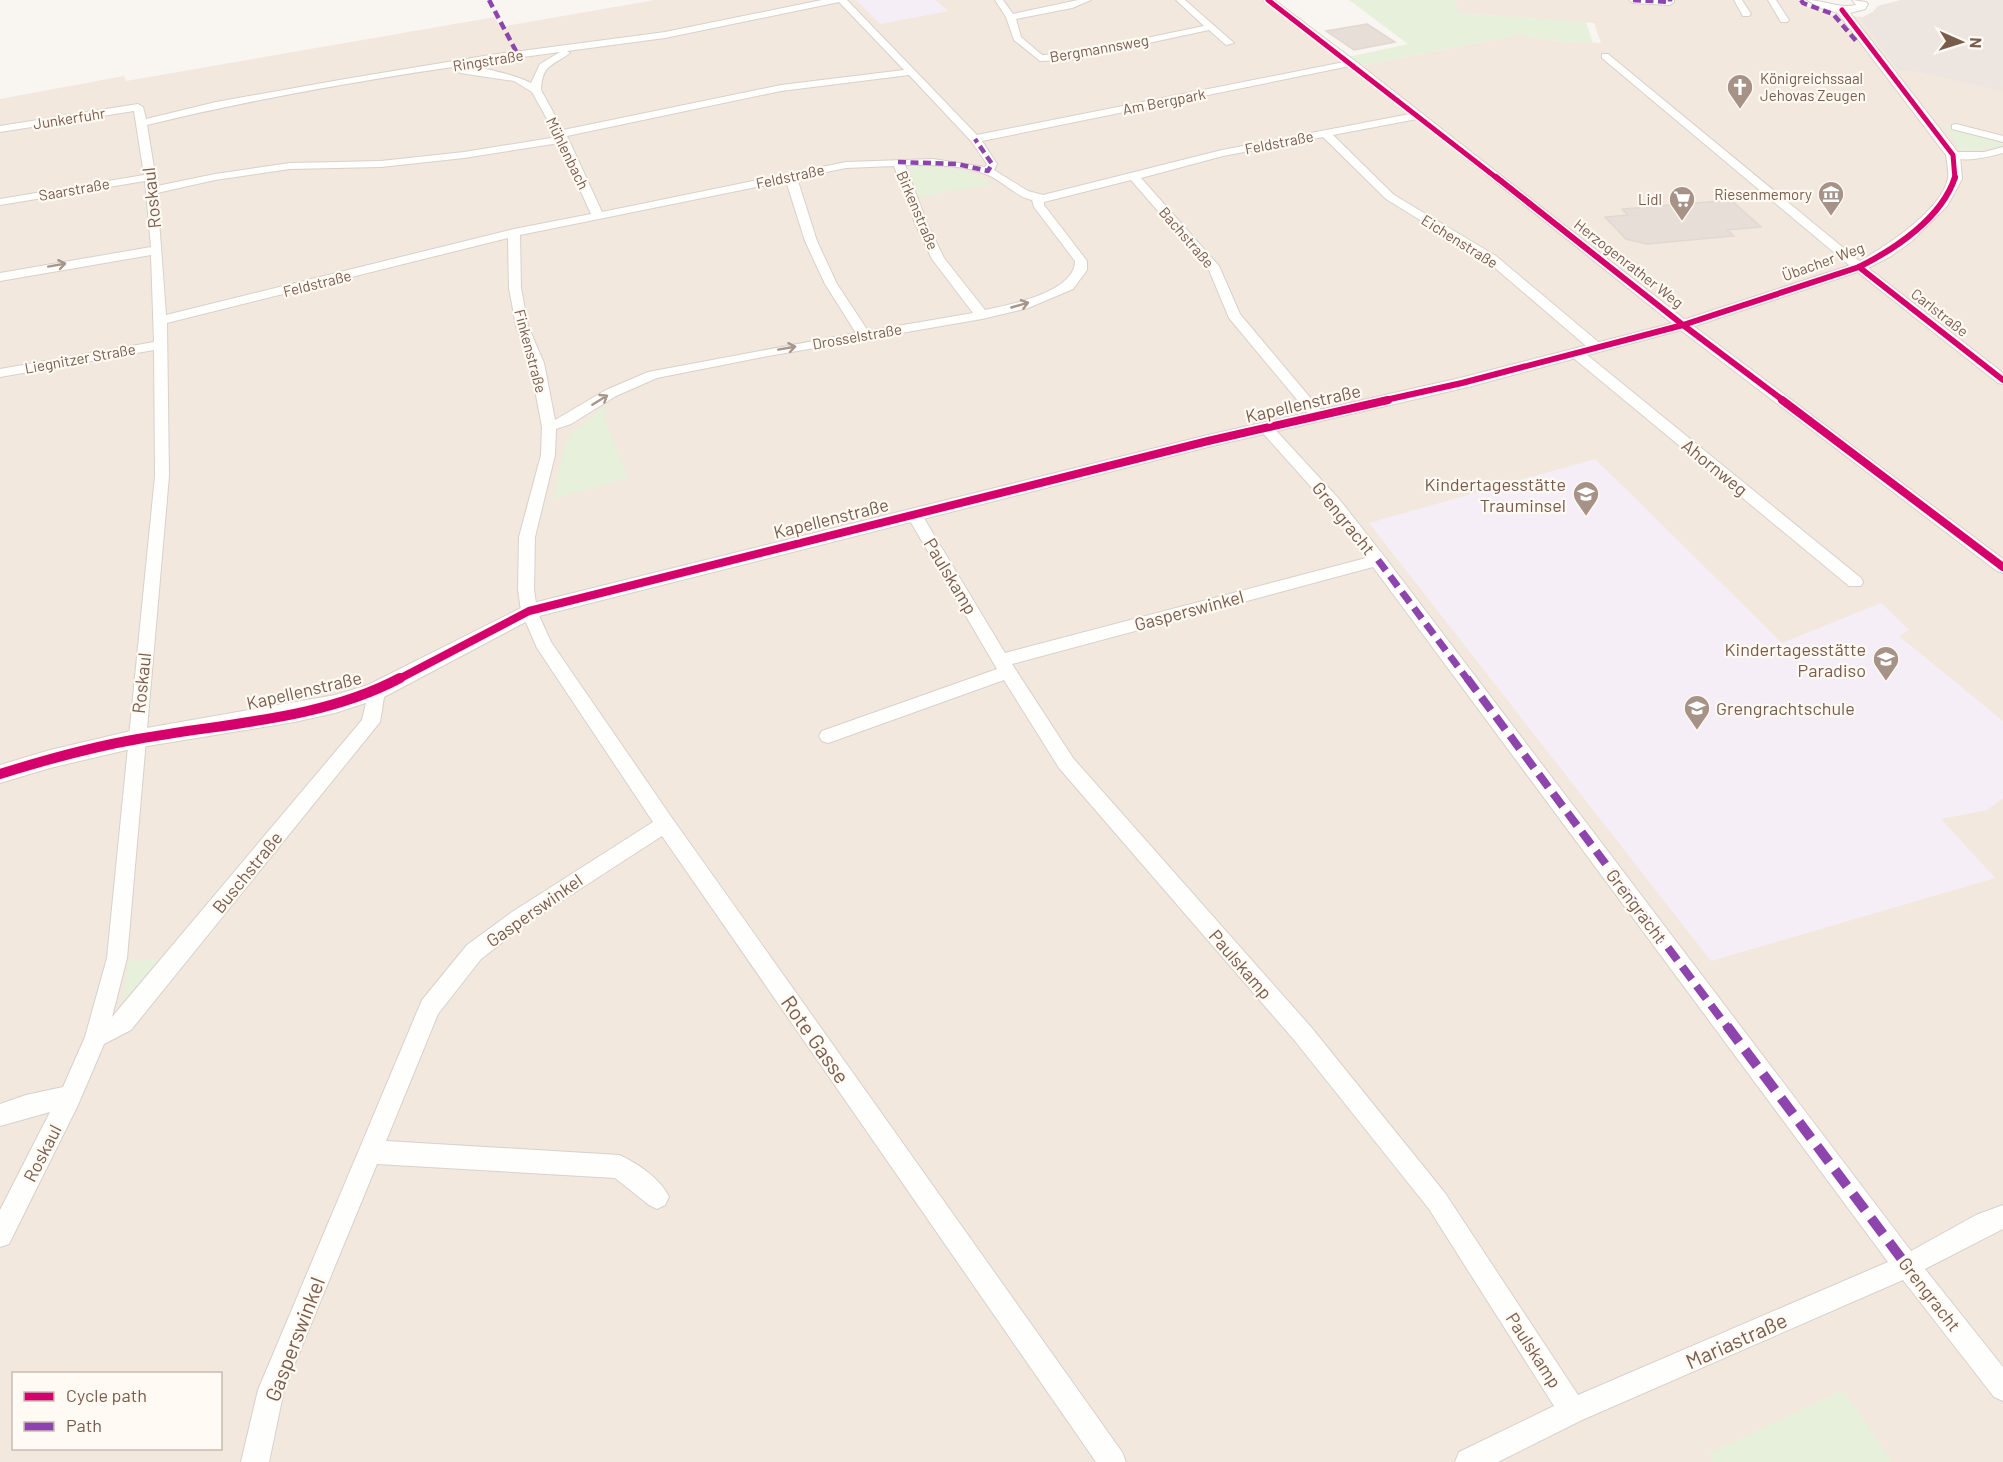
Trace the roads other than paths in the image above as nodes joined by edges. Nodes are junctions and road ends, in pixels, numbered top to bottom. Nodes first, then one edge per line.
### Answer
1 (835, 0) edge
2 (842, 0) edge
3 (999, 0) edge
4 (1087, 0) edge
5 (1180, 0) edge
6 (1268, 0) edge
7 (1634, 0) edge
8 (1670, 0) edge
9 (1738, 0) edge
10 (1772, 0) edge
11 (1813, 0) edge
12 (1860, 0) edge
13 (1842, 10) junction
14 (1746, 14) dead end
15 (1011, 17) junction
16 (1784, 20) dead end
17 (1210, 27) junction
18 (1229, 43) dead end
19 (579, 48) junction
20 (1605, 56) dead end
21 (1352, 63) junction
22 (434, 69) junction
23 (912, 72) junction
24 (536, 90) junction
25 (138, 107) joint
26 (1418, 116) junction
27 (142, 123) junction
28 (1956, 128) dead end
29 (0, 129) edge
30 (1325, 133) junction
31 (562, 136) junction
32 (975, 139) junction
33 (2003, 139) edge
34 (2003, 150) edge
35 (1953, 154) junction
36 (898, 162) junction
37 (988, 171) junction
38 (790, 176) junction
39 (149, 177) junction
40 (1134, 177) junction
41 (151, 192) junction
42 (1038, 198) junction
43 (0, 202) edge
44 (598, 216) junction
45 (514, 233) junction
46 (157, 250) junction
47 (1859, 267) junction
48 (0, 277) edge
49 (982, 315) junction
50 (162, 320) junction
51 (1683, 325) junction
52 (864, 335) junction
53 (161, 345) junction
54 (1597, 348) junction
55 (1575, 353) junction
56 (0, 373) edge
57 (2003, 380) edge
58 (1318, 416) junction
59 (549, 427) junction
60 (1266, 428) junction
61 (914, 514) junction
62 (1378, 560) junction
63 (2003, 567) edge
64 (1855, 582) dead end
65 (528, 611) junction
66 (1004, 667) junction
67 (376, 691) junction
68 (828, 736) dead end
69 (135, 739) junction
70 (0, 774) edge
71 (665, 824) junction
72 (96, 1037) junction
73 (70, 1097) junction
74 (0, 1115) edge
75 (370, 1152) junction
76 (657, 1197) dead end
77 (2003, 1217) edge
78 (0, 1235) edge
79 (1907, 1266) junction
80 (2003, 1388) edge
81 (1573, 1411) junction
82 (255, 1462) edge
83 (1112, 1462) edge
84 (1469, 1462) edge

1 - 19 street, Ringstraße
2 - 23 street
3 - 15 street, Bergmannsweg
4 - 15 street
5 - 17 street
6 - 21 street, Herzogenrather Weg
7 - 8 street
9 - 14 street
10 - 16 street
11 - 13 street
12 - 13 street
13 - 35 street
15 - 17 street, Bergmannsweg
17 - 18 street
19 - 22 street, Ringstraße
19 - 24 street
20 - 47 street, Carlstraße
21 - 26 street, Herzogenrather Weg
21 - 32 street, Am Bergpark
22 - 24 street
22 - 27 street, Ringstraße
23 - 31 street
23 - 32 street
24 - 31 street, Mühlenbach
25 - 27 street, Roskaul
25 - 29 street, Junkerfuhr
26 - 30 street, Feldstraße
26 - 51 street, Herzogenrather Weg
27 - 39 street, Roskaul
28 - 33 street
30 - 40 street, Feldstraße
30 - 54 street, Eichenstraße
31 - 41 street
31 - 44 street, Mühlenbach
32 - 37 street
34 - 35 street
35 - 47 street, Übacher Weg
36 - 37 street, Feldstraße
36 - 38 street, Feldstraße
36 - 49 street, Birkenstraße
37 - 42 street, Feldstraße
38 - 44 street, Feldstraße
38 - 52 street
39 - 41 street, Roskaul
39 - 43 street, Saarstraße
40 - 42 street, Feldstraße
40 - 58 street, Bachstraße
41 - 46 street, Roskaul
49 -> 42 street, Drosselstraße
44 - 45 street, Feldstraße
45 - 50 street, Feldstraße
45 - 59 street, Finkenstraße
48 -> 46 street
46 - 50 street, Roskaul
47 - 51 street, Übacher Weg
47 - 57 street, Carlstraße
49 - 52 street, Drosselstraße
50 - 53 street, Roskaul
51 - 54 street, Kapellenstraße
51 - 63 street, Herzogenrather Weg
59 -> 52 street, Drosselstraße
53 - 56 street, Liegnitzer Straße
53 - 69 street, Roskaul
54 - 55 street, Kapellenstraße
55 - 58 street, Kapellenstraße
55 - 64 street, Ahornweg
58 - 60 street, Kapellenstraße
59 - 65 street, Finkenstraße
60 - 61 street, Kapellenstraße
60 - 62 street, Grengracht
61 - 65 street, Kapellenstraße
61 - 66 street, Paulskamp
62 - 66 street, Gasperswinkel
62 - 79 street, Grengracht
65 - 67 street, Kapellenstraße
65 - 71 street, Rote Gasse
66 - 68 street, Gasperswinkel
66 - 81 street, Paulskamp
67 - 69 street, Kapellenstraße
67 - 72 street, Buschstraße
69 - 70 street, Kapellenstraße
69 - 72 street, Roskaul
71 - 75 street, Gasperswinkel
71 - 83 street, Rote Gasse
72 - 73 street, Roskaul
73 - 74 street
73 - 78 street, Roskaul
75 - 76 street
75 - 82 street, Gasperswinkel
77 - 79 street, Mariastraße
79 - 80 street, Grengracht
79 - 81 street, Mariastraße
81 - 84 street, Mariastraße

